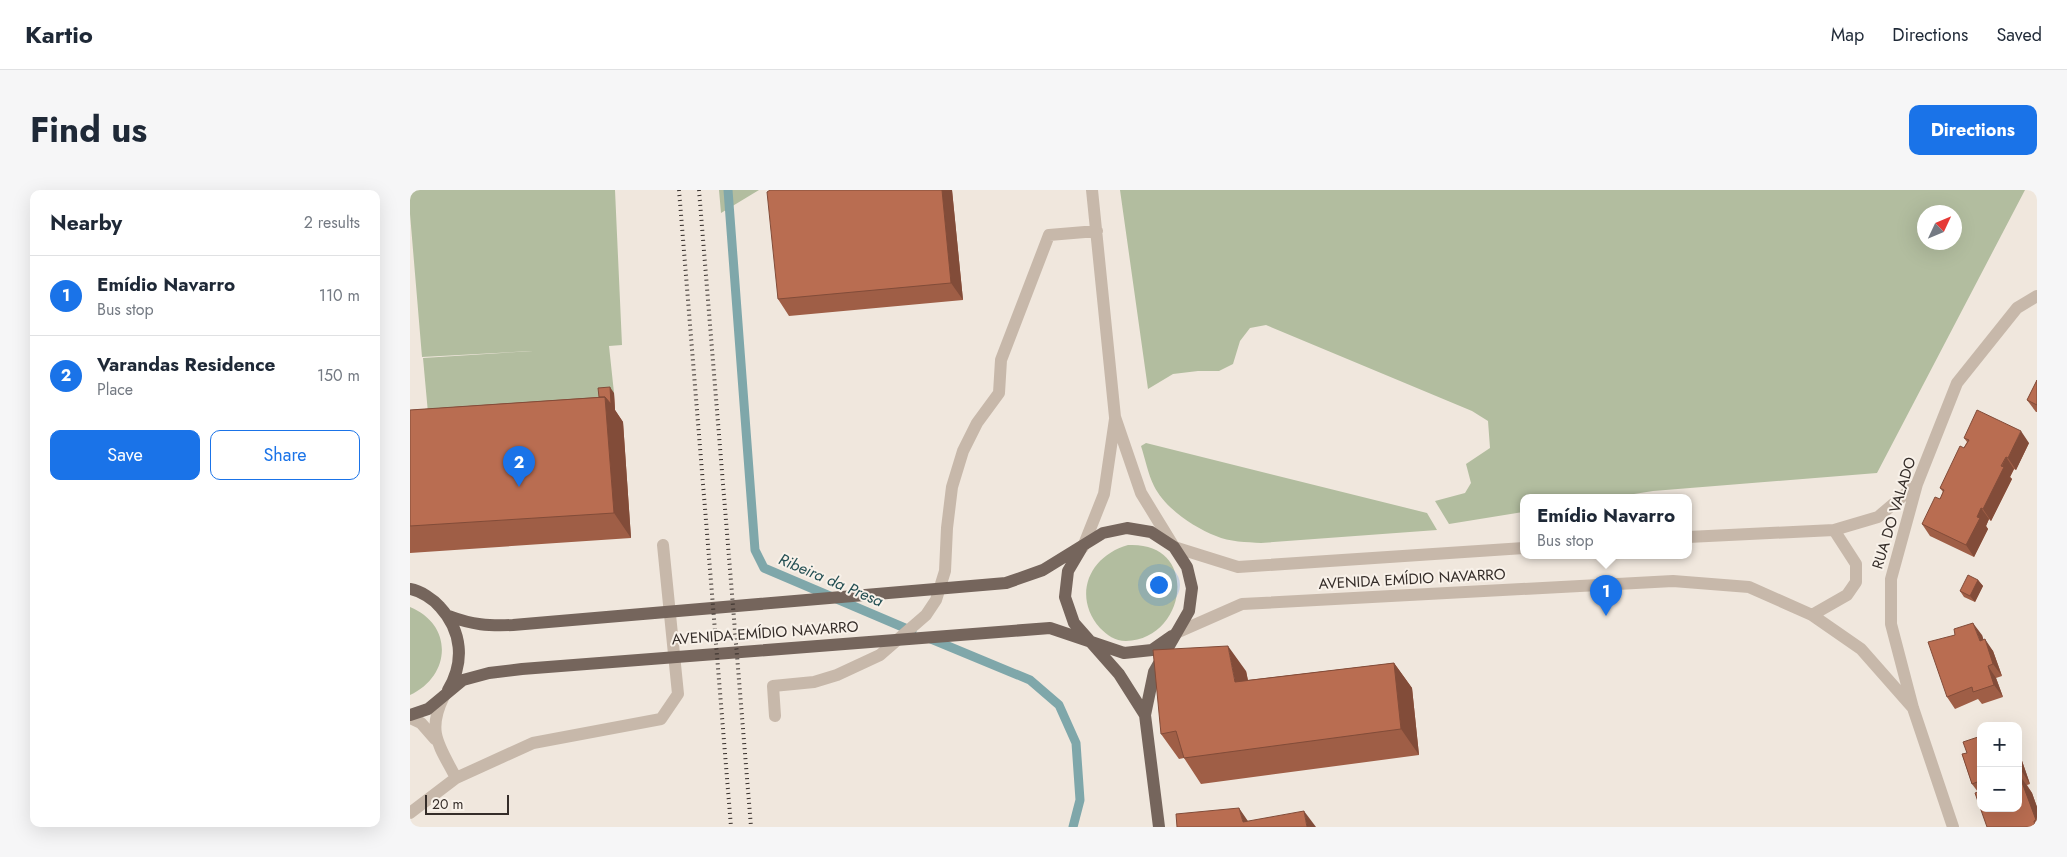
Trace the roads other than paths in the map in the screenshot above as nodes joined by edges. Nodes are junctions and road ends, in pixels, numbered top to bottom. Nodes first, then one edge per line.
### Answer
1 (1092, 190) edge
2 (1096, 231) junction
3 (2037, 296) edge
4 (1115, 417) junction
5 (1917, 484) junction
6 (1834, 530) junction
7 (1692, 537) edge
8 (663, 545) dead end
9 (1083, 547) junction
10 (1174, 547) junction
11 (1520, 548) edge
12 (412, 588) edge
13 (1812, 615) junction
14 (449, 616) junction
15 (1176, 633) junction
16 (1094, 644) junction
17 (444, 696) junction
18 (1913, 708) junction
19 (1145, 715) junction
20 (410, 716) edge
21 (775, 716) dead end
22 (442, 750) junction
23 (456, 778) junction
24 (410, 814) edge
25 (1159, 827) edge
26 (1953, 827) edge

1 - 2 street
2 - 4 street
2 - 21 street
3 - 5 street, RUA DO VALADO
4 - 9 street
4 - 10 street
5 - 6 street
5 - 18 street, RUA DO VALADO
6 - 7 street
6 - 13 street
8 - 23 street
9 - 10 main road
9 - 14 main road, AVENIDA EMÍDIO NAVARRO
9 - 16 main road
10 - 11 street, AVENIDA EMÍDIO NAVARRO
10 - 15 main road
12 - 14 main road, AVENIDA EMÍDIO NAVARRO
13 - 15 street, AVENIDA EMÍDIO NAVARRO
13 - 18 street, AVENIDA EMÍDIO NAVARRO
14 - 17 main road, AVENIDA EMÍDIO NAVARRO
15 - 16 main road
15 - 19 main road
16 - 17 main road, AVENIDA EMÍDIO NAVARRO
16 - 19 main road
17 - 20 main road, AVENIDA EMÍDIO NAVARRO
17 - 22 street
18 - 26 street, RUA DO VALADO
19 - 25 main road
20 - 22 street
22 - 23 street
23 - 24 street

